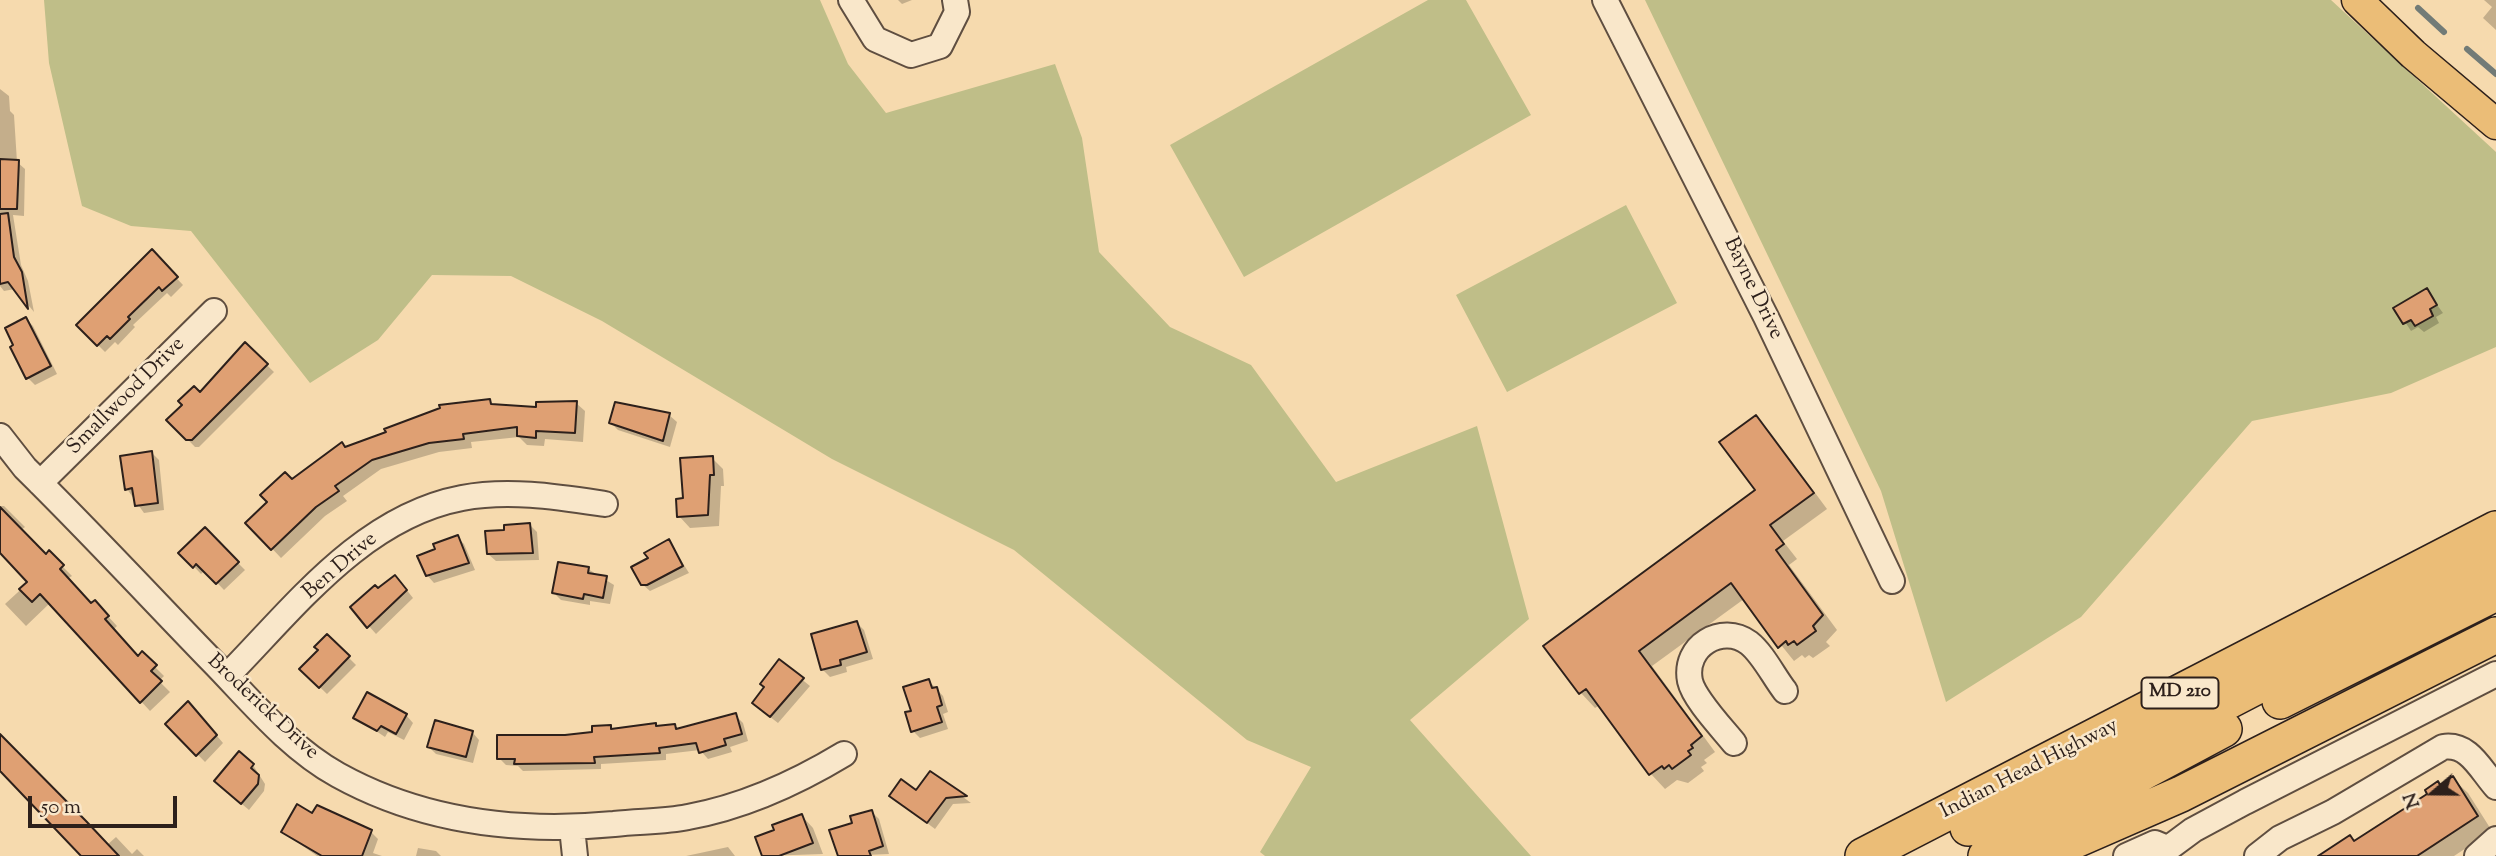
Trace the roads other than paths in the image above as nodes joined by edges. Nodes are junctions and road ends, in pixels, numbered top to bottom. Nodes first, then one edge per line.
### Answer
1 (851, 0) edge
2 (956, 0) edge
3 (1605, 0) edge
4 (2357, 0) edge
5 (2496, 124) edge
6 (214, 311) dead end
7 (0, 436) edge
8 (40, 483) junction
9 (606, 505) dead end
10 (2496, 530) edge
11 (2496, 562) edge
12 (1892, 581) dead end
13 (2496, 593) edge
14 (2496, 635) edge
15 (2496, 674) edge
16 (227, 676) junction
17 (1785, 691) dead end
18 (1734, 743) dead end
19 (844, 754) dead end
20 (2496, 787) edge
21 (572, 828) junction
22 (2496, 839) edge
23 (2162, 852) edge
24 (575, 856) edge
25 (1863, 856) edge
26 (1902, 856) edge
27 (1986, 856) edge
28 (2039, 856) edge
29 (2126, 856) edge
30 (2257, 856) edge
31 (2477, 856) edge

1 - 2 street
3 - 12 street, Bayne Drive
4 - 5 main road
6 - 8 street, Smallwood Drive
7 - 8 street, Broderick Drive
8 - 16 street, Broderick Drive
9 - 16 street, Ben Drive
10 - 25 highway, Indian Head Highway / MD 210
11 - 26 highway
13 - 27 highway
14 - 28 highway
15 - 23 street
16 - 21 street, Broderick Drive
17 - 18 street
19 - 21 street, Broderick Drive
20 - 30 street
21 - 24 street
22 - 31 street
23 - 29 street

